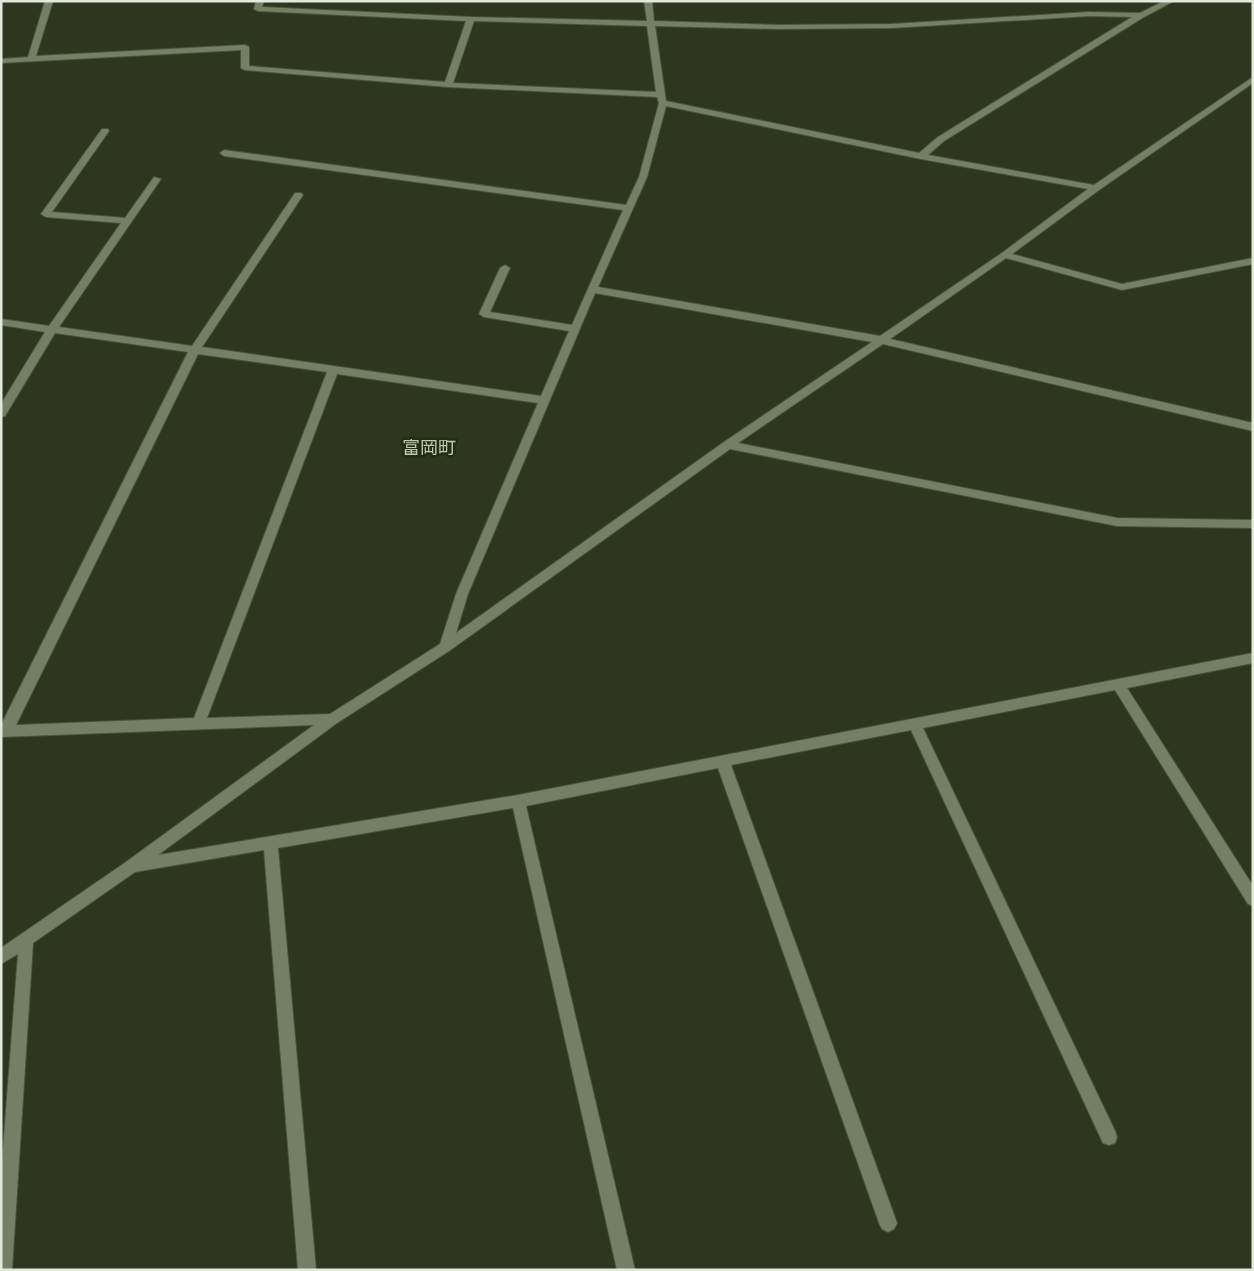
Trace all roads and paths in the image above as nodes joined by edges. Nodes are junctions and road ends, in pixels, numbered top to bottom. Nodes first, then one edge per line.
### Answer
1 (49, 1) edge
2 (260, 1) edge
3 (648, 1) edge
4 (1170, 1) edge
5 (1141, 15) junction
6 (471, 19) junction
7 (652, 24) junction
8 (31, 59) junction
9 (1, 61) edge
10 (1253, 79) edge
11 (448, 85) junction
12 (661, 99) junction
13 (105, 131) dead end
14 (224, 153) dead end
15 (921, 156) junction
16 (157, 178) dead end
17 (1096, 188) junction
18 (298, 195) dead end
19 (629, 208) junction
20 (127, 221) junction
21 (1005, 255) junction
22 (1253, 261) edge
23 (505, 268) dead end
24 (592, 289) junction
25 (1, 322) edge
26 (52, 328) junction
27 (575, 329) junction
28 (882, 340) junction
29 (194, 351) junction
30 (333, 370) junction
31 (544, 400) junction
32 (1, 413) edge
33 (1253, 427) edge
34 (728, 445) junction
35 (1253, 524) edge
36 (445, 648) junction
37 (1253, 658) edge
38 (1118, 683) junction
39 (332, 720) junction
40 (914, 723) junction
41 (198, 725) junction
42 (4, 731) edge
43 (722, 760) junction
44 (518, 800) junction
45 (270, 843) junction
46 (131, 867) junction
47 (1253, 899) edge
48 (26, 940) junction
49 (1, 957) edge
50 (1109, 1137) dead end
51 (888, 1223) dead end
52 (3, 1270) edge
53 (307, 1270) edge
54 (626, 1270) edge

1 - 8 street
2 - 6 street
3 - 7 street
4 - 5 street
5 - 7 street
5 - 15 street
6 - 7 street
6 - 11 street
7 - 12 street
8 - 9 street
8 - 11 street
10 - 17 street
11 - 12 street
12 - 15 street
12 - 19 street
13 - 20 street
14 - 19 street
15 - 17 street
16 - 20 street
17 - 21 street
18 - 29 street
19 - 24 street
20 - 26 street
21 - 22 street
21 - 28 street
23 - 27 street
24 - 27 street
24 - 28 street
25 - 26 street
26 - 29 street
26 - 32 street
27 - 31 street
28 - 33 street
28 - 34 street
29 - 30 street
29 - 42 street
30 - 31 street
30 - 41 street
31 - 36 street
34 - 35 street
34 - 36 street
36 - 39 street
37 - 38 street
38 - 40 street
38 - 47 street
39 - 41 street
39 - 46 street
40 - 43 street
40 - 50 street
41 - 42 street
43 - 44 street
43 - 51 street
44 - 45 street
44 - 54 street
45 - 46 street
45 - 53 street
46 - 48 street
48 - 49 street
48 - 52 street

